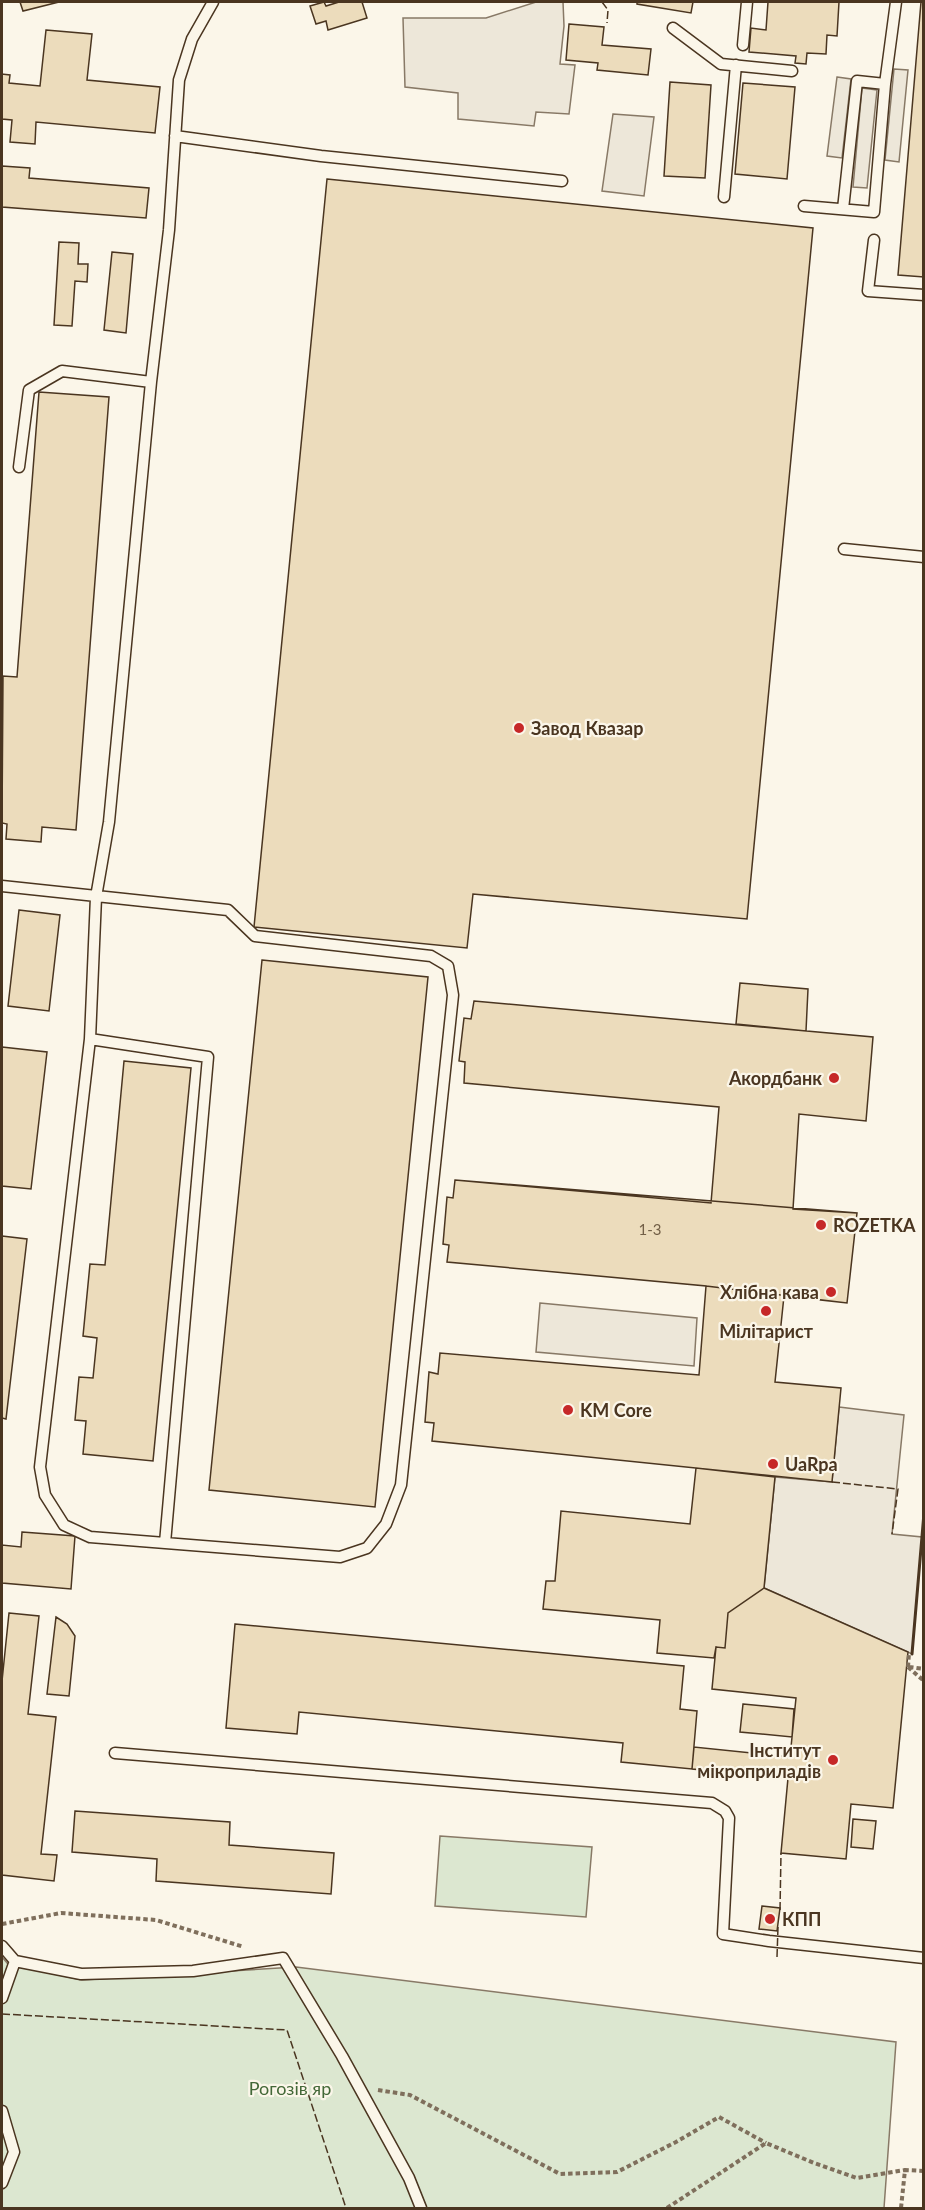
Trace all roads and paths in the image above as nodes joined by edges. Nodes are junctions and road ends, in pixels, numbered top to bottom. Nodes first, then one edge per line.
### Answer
1 (213, 2) edge
2 (747, 2) edge
3 (896, 2) edge
4 (673, 28) dead end
5 (743, 45) dead end
6 (736, 65) junction
7 (792, 71) dead end
8 (885, 84) junction
9 (175, 136) junction
10 (562, 181) dead end
11 (724, 197) dead end
12 (804, 206) dead end
13 (843, 209) junction
14 (874, 240) dead end
15 (924, 295) edge
16 (151, 382) junction
17 (19, 467) dead end
18 (844, 549) dead end
19 (924, 557) edge
20 (2, 886) edge
21 (96, 897) junction
22 (90, 1039) junction
23 (165, 1543) junction
24 (909, 1653) dead end
25 (908, 1667) junction
26 (924, 1669) edge
27 (924, 1681) edge
28 (115, 1752) dead end
29 (2, 1924) edge
30 (2, 1946) edge
31 (251, 1949) dead end
32 (924, 1958) edge
33 (15, 1960) junction
34 (2, 1998) edge
35 (357, 2086) junction
36 (2, 2111) edge
37 (766, 2143) junction
38 (905, 2170) junction
39 (924, 2171) edge
40 (2, 2183) edge
41 (421, 2208) edge
42 (667, 2208) edge
43 (901, 2208) edge

1 - 9 lane
2 - 5 lane
3 - 8 lane
4 - 6 lane
6 - 7 lane
6 - 11 lane
8 - 13 lane
8 - 13 lane
9 - 10 lane
9 - 16 lane
12 - 13 lane
14 - 15 lane
16 - 17 lane
16 - 21 lane
18 - 19 lane
20 - 21 lane
21 - 22 lane
21 - 23 lane
22 - 23 lane
22 - 23 lane
24 - 25 path
25 - 26 path
25 - 27 path
28 - 32 lane
29 - 31 path
30 - 33 lane
33 - 34 lane
33 - 35 lane
35 - 37 path
35 - 41 lane
36 - 40 lane
37 - 38 path
37 - 42 path
38 - 39 path
38 - 43 path

